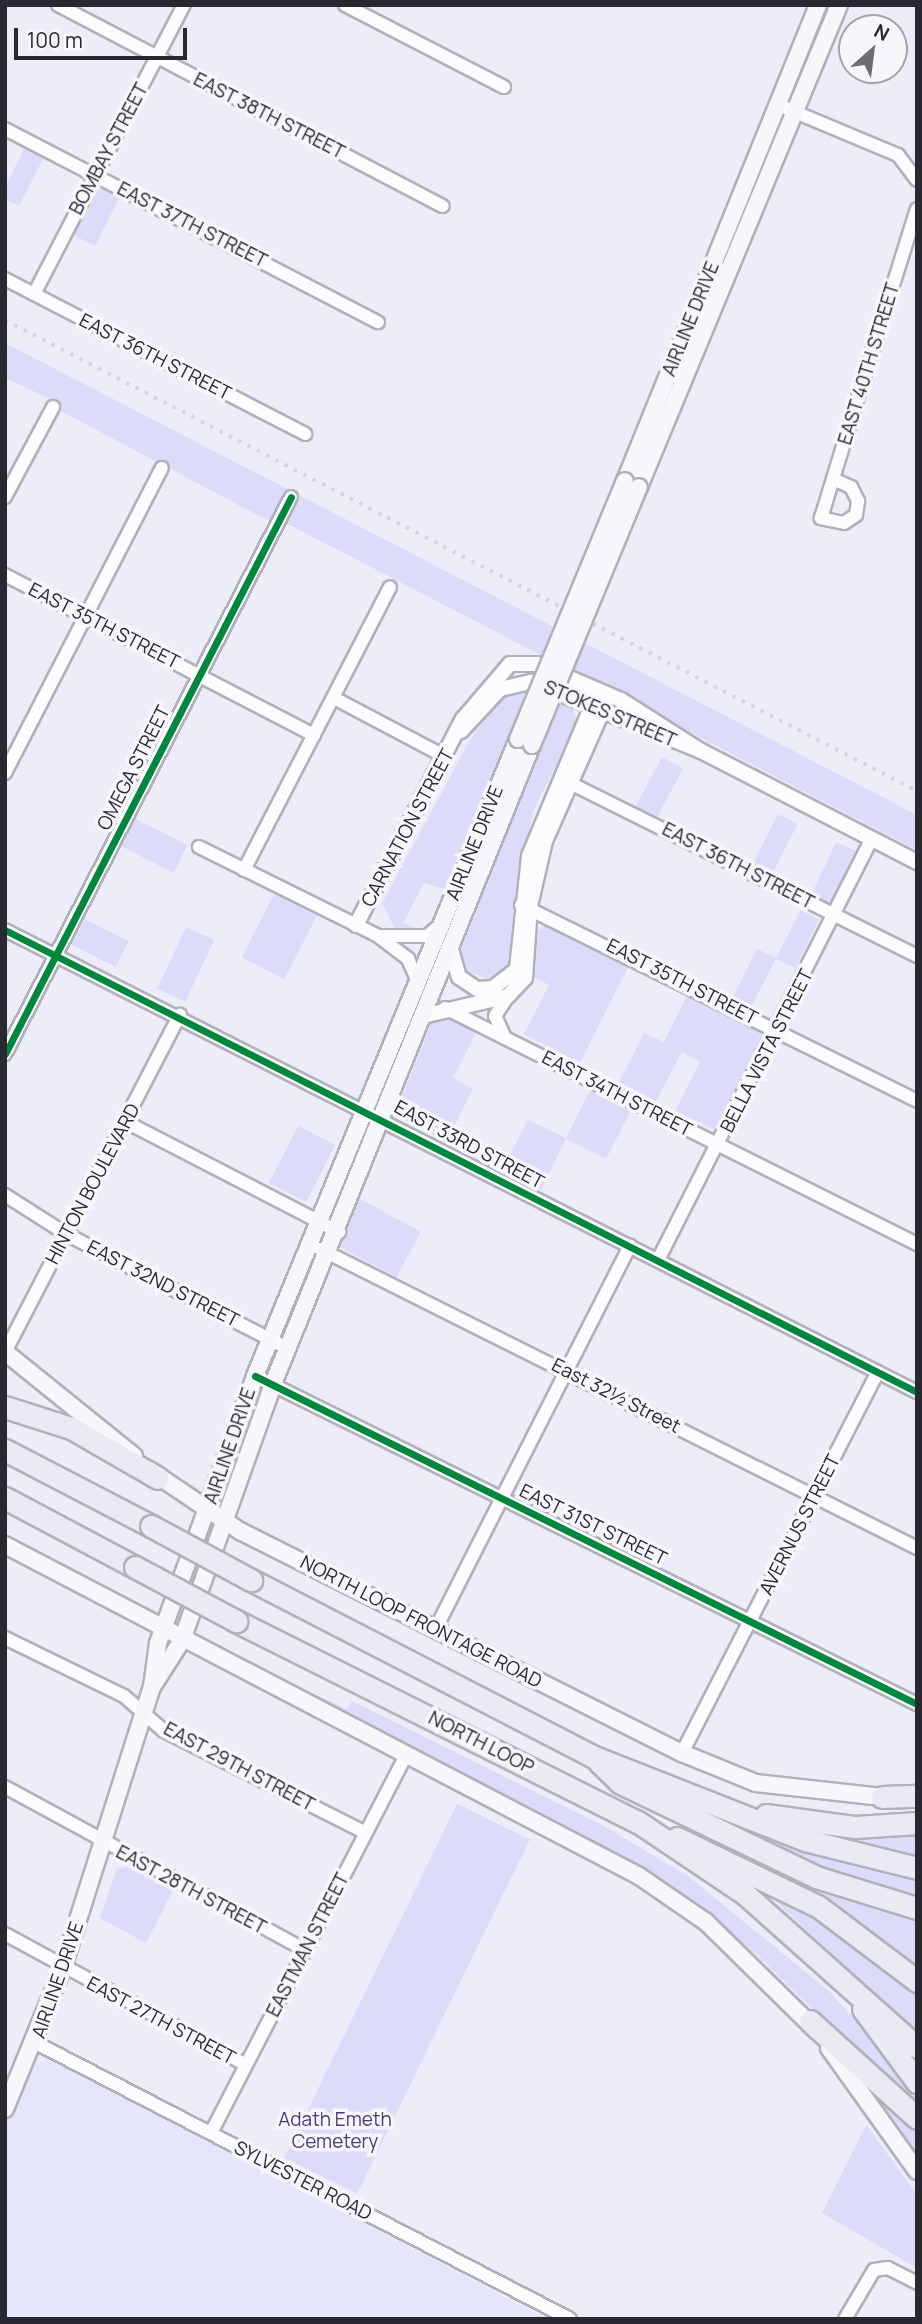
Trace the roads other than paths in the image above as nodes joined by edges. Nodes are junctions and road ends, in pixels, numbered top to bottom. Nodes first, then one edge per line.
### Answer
1 (58, 5) edge
2 (184, 5) edge
3 (345, 5) edge
4 (818, 5) edge
5 (839, 5) edge
6 (158, 58) junction
7 (504, 87) dead end
8 (776, 104) junction
9 (795, 111) junction
10 (5, 129) edge
11 (94, 174) junction
12 (917, 180) edge
13 (443, 206) dead end
14 (917, 208) edge
15 (5, 279) edge
16 (34, 294) junction
17 (378, 322) dead end
18 (53, 407) dead end
19 (305, 435) dead end
20 (162, 468) dead end
21 (833, 480) junction
22 (632, 484) junction
23 (291, 497) dead end
24 (5, 498) edge
25 (5, 575) edge
26 (390, 587) dead end
27 (86, 617) junction
28 (200, 676) junction
29 (604, 693) junction
30 (334, 698) junction
31 (597, 709) junction
32 (461, 731) junction
33 (314, 735) junction
34 (525, 742) junction
35 (701, 751) junction
36 (444, 756) junction
37 (5, 773) edge
38 (564, 779) junction
39 (872, 839) junction
40 (199, 848) dead end
41 (917, 862) edge
42 (244, 870) junction
43 (525, 905) junction
44 (836, 915) junction
45 (443, 921) junction
46 (356, 925) junction
47 (5, 930) edge
48 (378, 936) junction
49 (450, 946) junction
50 (55, 956) junction
51 (917, 956) edge
52 (418, 981) junction
53 (508, 996) junction
54 (445, 1008) junction
55 (180, 1015) junction
56 (423, 1016) junction
57 (778, 1031) junction
58 (505, 1038) junction
59 (5, 1054) edge
60 (917, 1101) edge
61 (363, 1108) junction
62 (381, 1117) junction
63 (126, 1122) junction
64 (719, 1146) junction
65 (5, 1195) edge
66 (323, 1223) junction
67 (339, 1232) junction
68 (66, 1234) junction
69 (917, 1244) edge
70 (630, 1245) junction
71 (313, 1246) junction
72 (329, 1254) junction
73 (658, 1260) junction
74 (271, 1339) junction
75 (287, 1348) junction
76 (5, 1352) edge
77 (566, 1371) junction
78 (878, 1372) junction
79 (255, 1376) junction
80 (273, 1384) junction
81 (917, 1392) edge
82 (5, 1407) edge
83 (5, 1450) edge
84 (158, 1478) junction
85 (814, 1496) junction
86 (502, 1497) junction
87 (5, 1498) edge
88 (209, 1509) junction
89 (225, 1520) junction
90 (5, 1545) edge
91 (917, 1548) edge
92 (752, 1621) junction
93 (162, 1630) junction
94 (435, 1630) junction
95 (5, 1638) edge
96 (182, 1640) junction
97 (152, 1687) junction
98 (917, 1704) edge
99 (143, 1712) junction
100 (682, 1753) junction
101 (592, 1756) junction
102 (405, 1757) junction
103 (5, 1787) edge
104 (917, 1788) edge
105 (917, 1796) edge
106 (882, 1797) junction
107 (736, 1811) junction
108 (638, 1822) junction
109 (917, 1823) edge
110 (366, 1833) junction
111 (105, 1842) junction
112 (917, 1868) edge
113 (917, 1908) edge
114 (5, 1934) edge
115 (305, 1950) junction
116 (63, 1967) junction
117 (917, 1981) edge
118 (843, 1982) junction
119 (810, 2021) junction
120 (36, 2043) junction
121 (917, 2047) edge
122 (246, 2065) junction
123 (917, 2082) edge
124 (10, 2086) edge
125 (5, 2109) edge
126 (917, 2118) edge
127 (211, 2133) junction
128 (917, 2171) edge
129 (914, 2282) edge
130 (570, 2319) edge
131 (845, 2319) edge

1 - 6 street, EAST 38TH STREET
2 - 6 street, BOMBAY STREET
3 - 7 street
4 - 8 main road, AIRLINE DRIVE
5 - 9 main road, AIRLINE DRIVE
6 - 11 street, BOMBAY STREET
6 - 13 street, EAST 38TH STREET
8 - 9 street
8 - 22 main road, AIRLINE DRIVE
9 - 12 street
9 - 22 main road, AIRLINE DRIVE
10 - 11 street, EAST 37TH STREET
11 - 16 street, BOMBAY STREET
11 - 17 street, EAST 37TH STREET
14 - 21 street, EAST 40TH STREET
15 - 16 street, EAST 36TH STREET
16 - 19 street, EAST 36TH STREET
18 - 24 street
20 - 27 street
21 - 21 street, EAST 40TH STREET
22 - 34 main road, AIRLINE DRIVE, bridge
23 - 28 street, OMEGA STREET
25 - 27 street, EAST 35TH STREET
26 - 30 street
27 - 28 street, EAST 35TH STREET
27 - 37 street
28 - 33 street, EAST 35TH STREET
28 - 50 street, OMEGA STREET
29 - 31 street
29 - 32 street, STOKES STREET
29 - 35 street, STOKES STREET
30 - 33 street
30 - 36 street
31 - 32 street, STOKES STREET
31 - 35 street, STOKES STREET
31 - 38 street
32 - 36 street, CARNATION STREET
33 - 42 street
34 - 45 main road, AIRLINE DRIVE
34 - 49 main road, AIRLINE DRIVE
35 - 39 street, STOKES STREET
36 - 46 street, CARNATION STREET
38 - 43 street
38 - 44 street, EAST 36TH STREET
39 - 41 street, STOKES STREET
39 - 44 street, BELLA VISTA STREET
40 - 42 street
42 - 46 street
43 - 49 street
43 - 53 street
43 - 57 street, EAST 35TH STREET
44 - 51 street, EAST 36TH STREET
44 - 57 street, BELLA VISTA STREET
45 - 48 street
45 - 52 main road, AIRLINE DRIVE
46 - 48 street
47 - 50 street, EAST 33RD STREET
48 - 52 street
49 - 56 main road, AIRLINE DRIVE
50 - 55 street, EAST 33RD STREET
50 - 59 street, OMEGA STREET
52 - 61 main road, AIRLINE DRIVE
53 - 54 street
53 - 58 street
54 - 56 street
54 - 58 street, EAST 34TH STREET
55 - 61 street, EAST 33RD STREET
55 - 63 street, HINTON BOULEVARD
56 - 62 main road, AIRLINE DRIVE
57 - 60 street, EAST 35TH STREET
57 - 64 street, BELLA VISTA STREET
58 - 64 street, EAST 34TH STREET
61 - 62 street, EAST 33RD STREET
61 - 66 main road, AIRLINE DRIVE
62 - 67 main road, AIRLINE DRIVE
62 - 70 street, EAST 33RD STREET
63 - 66 street
63 - 68 street, HINTON BOULEVARD
64 - 69 street, EAST 34TH STREET
64 - 73 street, BELLA VISTA STREET
65 - 68 street, EAST 32ND STREET
66 - 67 street
66 - 71 main road, AIRLINE DRIVE
67 - 72 main road, AIRLINE DRIVE
68 - 74 street, EAST 32ND STREET
68 - 76 street, HINTON BOULEVARD
70 - 73 street, EAST 33RD STREET
70 - 77 street
71 - 72 street, East 32½ Street
71 - 74 main road, AIRLINE DRIVE
72 - 75 main road, AIRLINE DRIVE
72 - 77 street, East 32½ Street
73 - 78 street, EAST 33RD STREET
74 - 75 street, EAST 32ND STREET
74 - 79 main road, AIRLINE DRIVE
75 - 80 main road, AIRLINE DRIVE
76 - 84 main road, NORTH LOOP FRONTAGE ROAD
77 - 85 street, East 32½ Street
77 - 86 street
78 - 81 street, EAST 33RD STREET
78 - 85 street, AVERNUS STREET
79 - 80 street, EAST 31ST STREET
79 - 88 main road, AIRLINE DRIVE
80 - 86 street, EAST 31ST STREET
80 - 89 main road, AIRLINE DRIVE
82 - 84 highway
83 - 101 highway, NORTH LOOP, bridge
84 - 88 main road, NORTH LOOP FRONTAGE ROAD
85 - 91 street, East 32½ Street
85 - 92 street, AVERNUS STREET
86 - 92 street, EAST 31ST STREET
86 - 94 street
87 - 108 highway, NORTH LOOP, bridge
88 - 89 main road, NORTH LOOP FRONTAGE ROAD
88 - 93 main road, AIRLINE DRIVE
89 - 94 main road, NORTH LOOP FRONTAGE ROAD
89 - 96 main road, AIRLINE DRIVE
90 - 93 main road
92 - 98 street, EAST 31ST STREET
92 - 100 street, AVERNUS STREET
93 - 96 main road
93 - 97 main road, AIRLINE DRIVE
94 - 100 main road, NORTH LOOP FRONTAGE ROAD
95 - 99 street, EAST 29TH STREET
96 - 97 main road, AIRLINE DRIVE
96 - 102 main road
97 - 99 main road, AIRLINE DRIVE
99 - 110 street, EAST 29TH STREET
99 - 111 main road, AIRLINE DRIVE
100 - 106 main road, NORTH LOOP FRONTAGE ROAD
101 - 107 highway, NORTH LOOP
101 - 113 highway
102 - 110 street, EASTMAN STREET
102 - 119 main road
103 - 111 street, EAST 28TH STREET
104 - 106 street
105 - 106 highway
107 - 109 highway
107 - 112 highway, NORTH LOOP
108 - 117 highway
108 - 118 highway, NORTH LOOP
110 - 115 street, EASTMAN STREET
111 - 115 street, EAST 28TH STREET
111 - 116 main road, AIRLINE DRIVE
114 - 116 street, EAST 27TH STREET
115 - 122 street, EASTMAN STREET
116 - 120 main road, AIRLINE DRIVE
116 - 122 street, EAST 27TH STREET
118 - 121 highway, NORTH LOOP
118 - 123 highway
119 - 126 highway
119 - 128 main road
120 - 124 main road, AIRLINE DRIVE
120 - 127 street, SYLVESTER ROAD
122 - 127 street, EASTMAN STREET
124 - 125 main road, AIRLINE DRIVE
127 - 130 street, SYLVESTER ROAD
129 - 131 street

